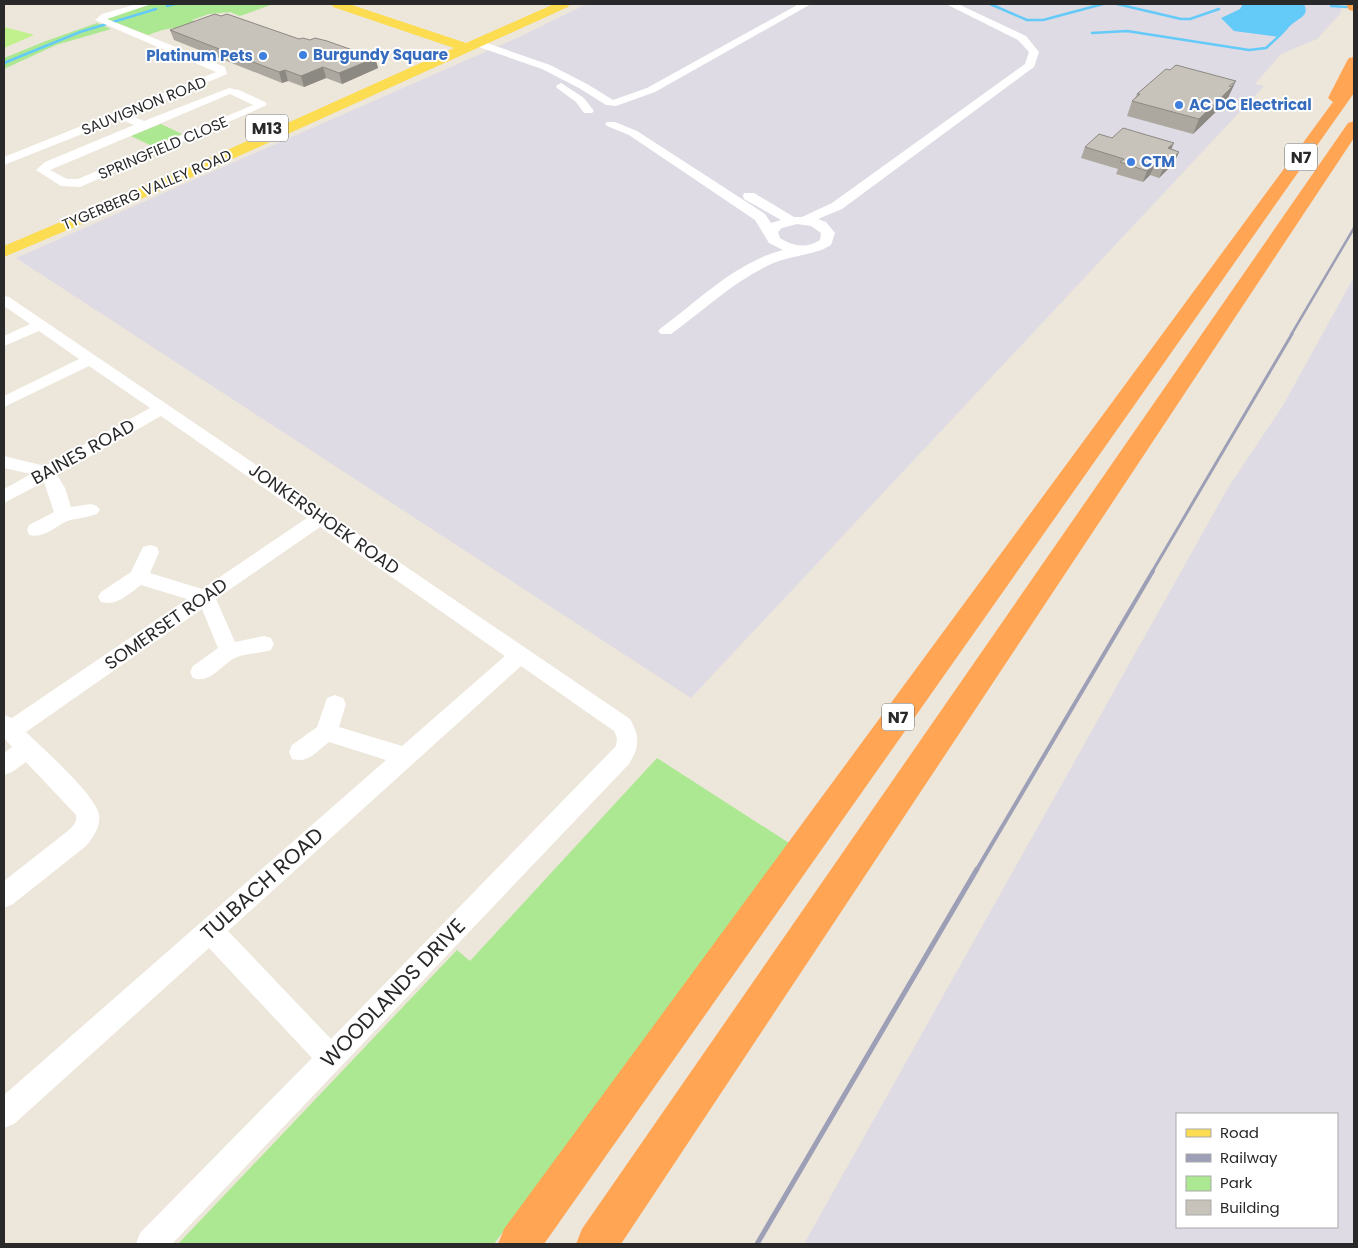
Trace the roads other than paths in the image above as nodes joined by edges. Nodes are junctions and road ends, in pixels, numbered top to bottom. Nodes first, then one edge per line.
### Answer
1 (146, 4) edge
2 (337, 4) edge
3 (356, 4) edge
4 (564, 4) edge
5 (806, 4) edge
6 (951, 4) edge
7 (1352, 4) edge
8 (1354, 7) edge
9 (543, 9) edge
10 (467, 44) junction
11 (506, 52) junction
12 (1354, 61) edge
13 (1354, 83) edge
14 (652, 90) junction
15 (613, 103) junction
16 (588, 112) junction
17 (634, 115) junction
18 (118, 116) junction
19 (603, 123) junction
20 (1325, 124) junction
21 (644, 126) dead end
22 (1354, 126) edge
23 (140, 127) junction
24 (1354, 132) edge
25 (4, 162) edge
26 (1322, 173) junction
27 (837, 206) junction
28 (790, 220) junction
29 (805, 220) junction
30 (826, 229) junction
31 (772, 235) junction
32 (4, 242) edge
33 (801, 250) junction
34 (4, 252) edge
35 (760, 262) junction
36 (7, 303) edge
37 (41, 325) junction
38 (666, 332) dead end
39 (4, 341) edge
40 (90, 359) junction
41 (4, 402) edge
42 (163, 408) junction
43 (4, 462) edge
44 (44, 474) junction
45 (4, 497) edge
46 (92, 510) dead end
47 (64, 514) junction
48 (321, 517) junction
49 (36, 530) dead end
50 (150, 552) dead end
51 (139, 577) junction
52 (108, 597) dead end
53 (205, 597) junction
54 (264, 644) dead end
55 (229, 651) junction
56 (520, 655) junction
57 (200, 672) dead end
58 (335, 704) dead end
59 (7, 728) edge
60 (326, 732) junction
61 (629, 739) joint
62 (27, 748) junction
63 (300, 752) dead end
64 (405, 757) junction
65 (4, 765) edge
66 (4, 896) edge
67 (210, 930) junction
68 (330, 1058) junction
69 (4, 1114) edge
70 (152, 1244) edge
71 (519, 1244) edge
72 (597, 1244) edge

1 - 18 street, SAUVIGNON ROAD
2 - 10 main road
3 - 10 main road
4 - 9 main road, TYGERBERG VALLEY ROAD / M13
5 - 14 street
6 - 27 street
7 - 8 highway
9 - 10 main road, TYGERBERG VALLEY ROAD / M13
9 - 11 main road
10 - 11 street
10 - 16 street
10 - 32 main road, TYGERBERG VALLEY ROAD / M13
10 - 34 main road, TYGERBERG VALLEY ROAD / M13
11 - 15 street
12 - 20 highway
13 - 20 highway, N7
14 - 15 street
14 - 17 street
15 - 16 street
15 - 17 street
16 - 19 street
17 - 19 street
18 - 23 street, SPRINGFIELD CLOSE
18 - 25 street, SAUVIGNON ROAD
19 - 31 street
20 - 71 highway, N7
21 - 28 street
22 - 26 highway, N7
23 - 23 street, SPRINGFIELD CLOSE
24 - 26 highway
26 - 72 highway, N7
27 - 29 street
27 - 30 street
28 - 29 street
28 - 31 street
29 - 30 street
30 - 33 street
31 - 33 street
31 - 35 street
33 - 35 street
35 - 38 street
36 - 37 street, JONKERSHOEK ROAD
37 - 39 street
37 - 40 street, JONKERSHOEK ROAD
40 - 41 street
40 - 42 street, JONKERSHOEK ROAD
42 - 44 street, BAINES ROAD
42 - 48 street, JONKERSHOEK ROAD
43 - 44 street
44 - 45 street, BAINES ROAD
44 - 47 street
46 - 47 street
47 - 49 street
48 - 53 street, SOMERSET ROAD
48 - 56 street, JONKERSHOEK ROAD
50 - 51 street
51 - 52 street
51 - 53 street
53 - 55 street
53 - 59 street, SOMERSET ROAD
54 - 55 street
55 - 57 street
56 - 61 street, JONKERSHOEK ROAD
56 - 64 street, TULBACH ROAD
58 - 60 street
59 - 62 street
60 - 63 street
60 - 64 street
61 - 68 street, WOODLANDS DRIVE
62 - 65 street
62 - 66 street
64 - 67 street, TULBACH ROAD
67 - 68 street
67 - 69 street, TULBACH ROAD
68 - 70 street, WOODLANDS DRIVE

